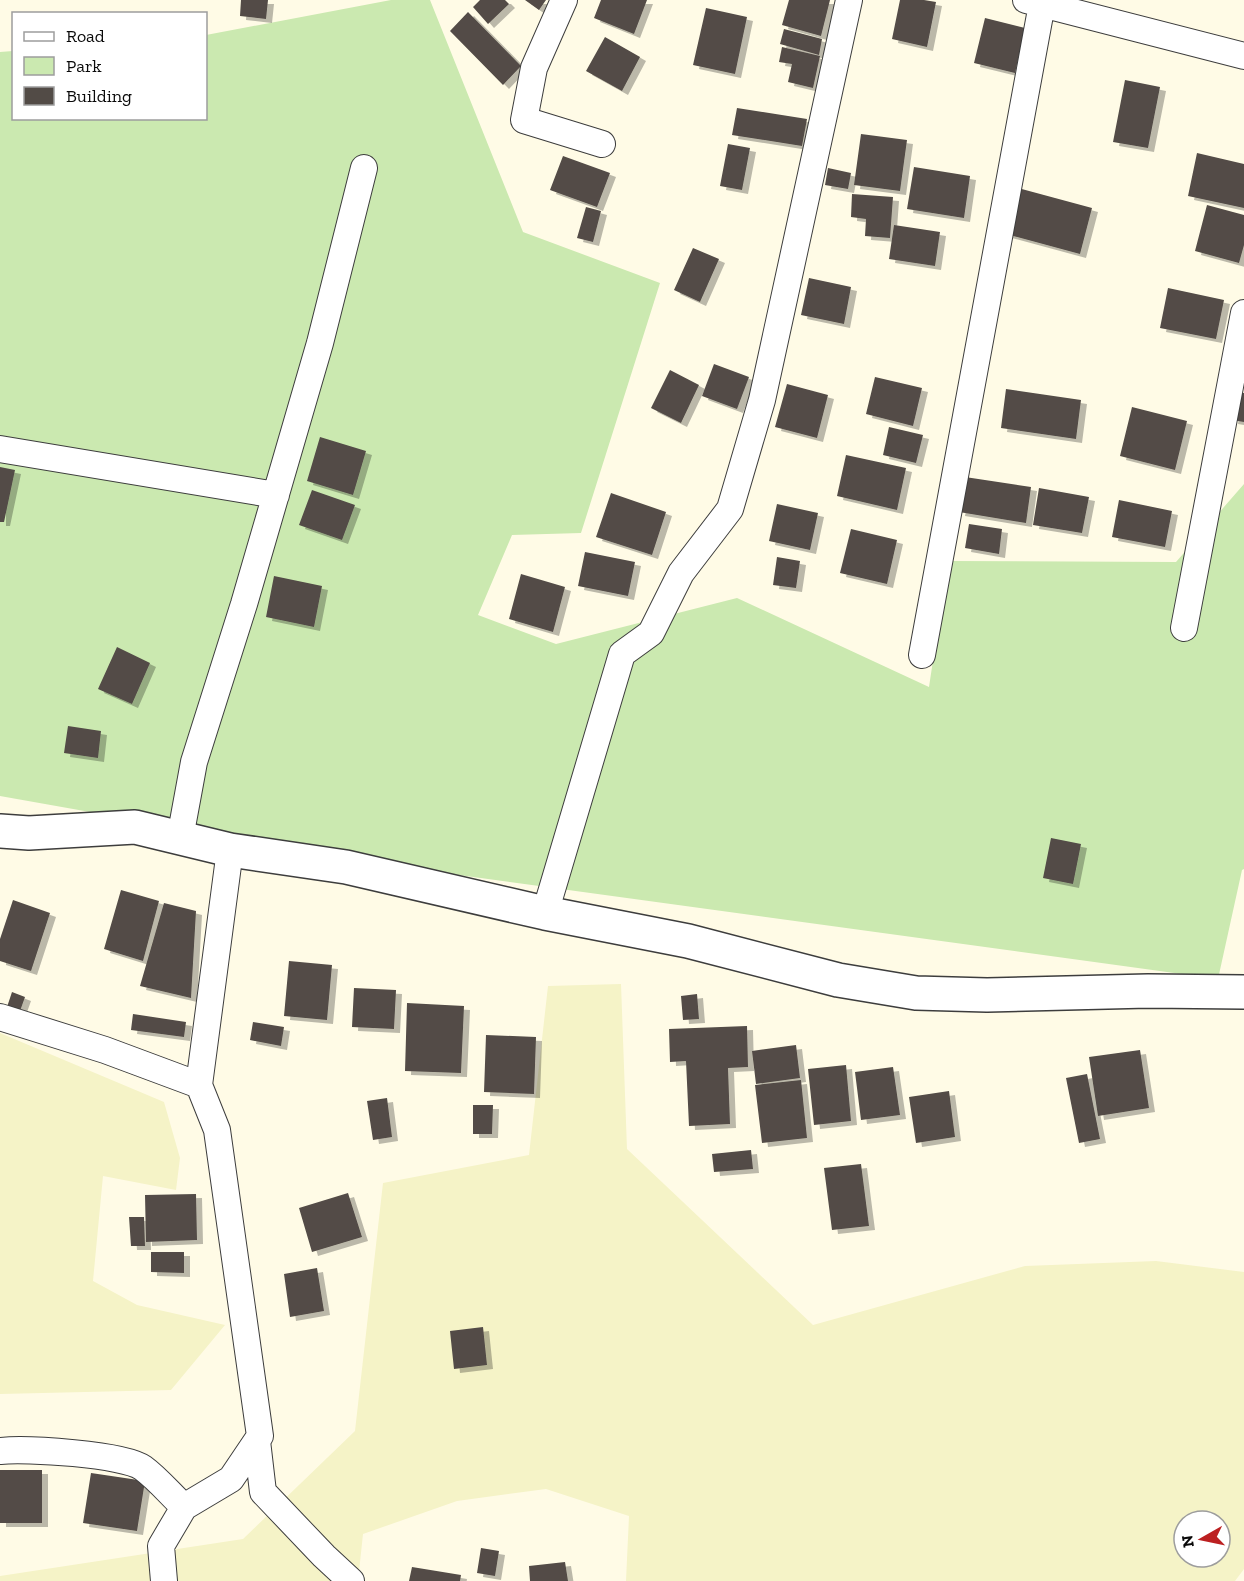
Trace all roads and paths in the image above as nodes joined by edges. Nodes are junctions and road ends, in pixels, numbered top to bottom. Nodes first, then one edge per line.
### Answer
1 (564, 0) edge
2 (849, 0) edge
3 (1033, 2) edge
4 (1244, 56) edge
5 (602, 144) dead end
6 (364, 168) dead end
7 (1244, 313) edge
8 (0, 449) edge
9 (276, 495) junction
10 (1184, 628) dead end
11 (922, 655) dead end
12 (0, 831) edge
13 (180, 838) junction
14 (230, 850) junction
15 (545, 913) junction
16 (1244, 992) edge
17 (0, 1017) edge
18 (199, 1085) junction
19 (257, 1441) junction
20 (0, 1451) edge
21 (184, 1507) junction
22 (164, 1581) edge
23 (351, 1581) edge

1 - 5 street
2 - 15 street
3 - 4 street
3 - 11 street
6 - 9 street
7 - 10 street
8 - 9 street
9 - 13 street
12 - 13 street
13 - 14 street
14 - 15 street
14 - 18 street
15 - 16 street
17 - 18 street
18 - 19 street
19 - 21 street
19 - 23 street
20 - 21 street
21 - 22 street

